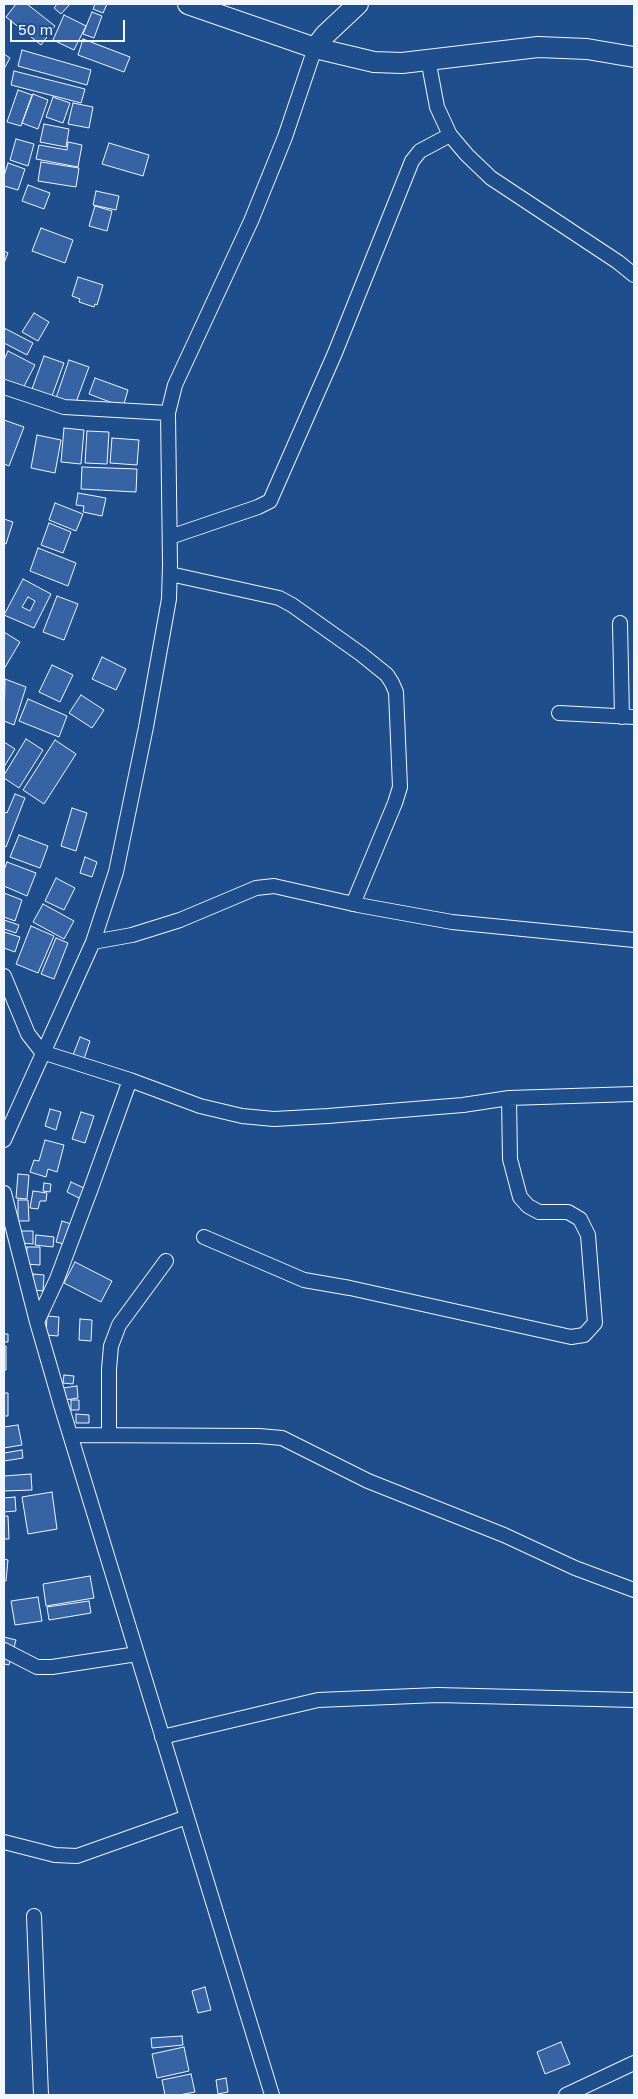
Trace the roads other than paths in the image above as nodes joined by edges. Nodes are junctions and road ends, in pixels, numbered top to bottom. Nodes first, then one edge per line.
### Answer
1 (188, 4) edge
2 (358, 4) edge
3 (315, 48) junction
4 (634, 57) edge
5 (428, 60) junction
6 (450, 135) junction
7 (634, 275) edge
8 (4, 387) edge
9 (168, 412) junction
10 (170, 537) junction
11 (170, 574) junction
12 (620, 623) dead end
13 (559, 713) dead end
14 (628, 717) edge
15 (353, 904) junction
16 (634, 940) edge
17 (93, 942) junction
18 (4, 976) edge
19 (42, 1052) junction
20 (130, 1080) junction
21 (634, 1094) edge
22 (509, 1098) junction
23 (4, 1140) edge
24 (4, 1193) edge
25 (204, 1237) dead end
26 (166, 1261) dead end
27 (37, 1322) junction
28 (70, 1435) junction
29 (109, 1436) junction
30 (634, 1590) edge
31 (4, 1650) edge
32 (137, 1654) junction
33 (634, 1700) edge
34 (162, 1737) junction
35 (187, 1817) junction
36 (4, 1842) edge
37 (34, 1916) dead end
38 (634, 2063) edge
39 (41, 2095) edge
40 (272, 2095) edge
41 (566, 2095) edge

1 - 3 main road
2 - 3 main road
3 - 5 main road
3 - 9 street
4 - 5 main road
5 - 6 street
6 - 7 street
6 - 10 street
8 - 9 street
9 - 10 street
10 - 11 street
11 - 15 street
11 - 17 street
12 - 14 street
13 - 14 street
15 - 16 street
15 - 17 street
17 - 19 street
18 - 19 street
19 - 20 street
19 - 23 street
20 - 22 street
20 - 27 street
21 - 22 street
22 - 25 street
24 - 27 street
26 - 29 street
27 - 28 street
28 - 29 street
28 - 32 street
29 - 30 street
31 - 32 street
32 - 34 street
33 - 34 street
34 - 35 street
35 - 36 street
35 - 40 street
37 - 39 street
38 - 41 street

